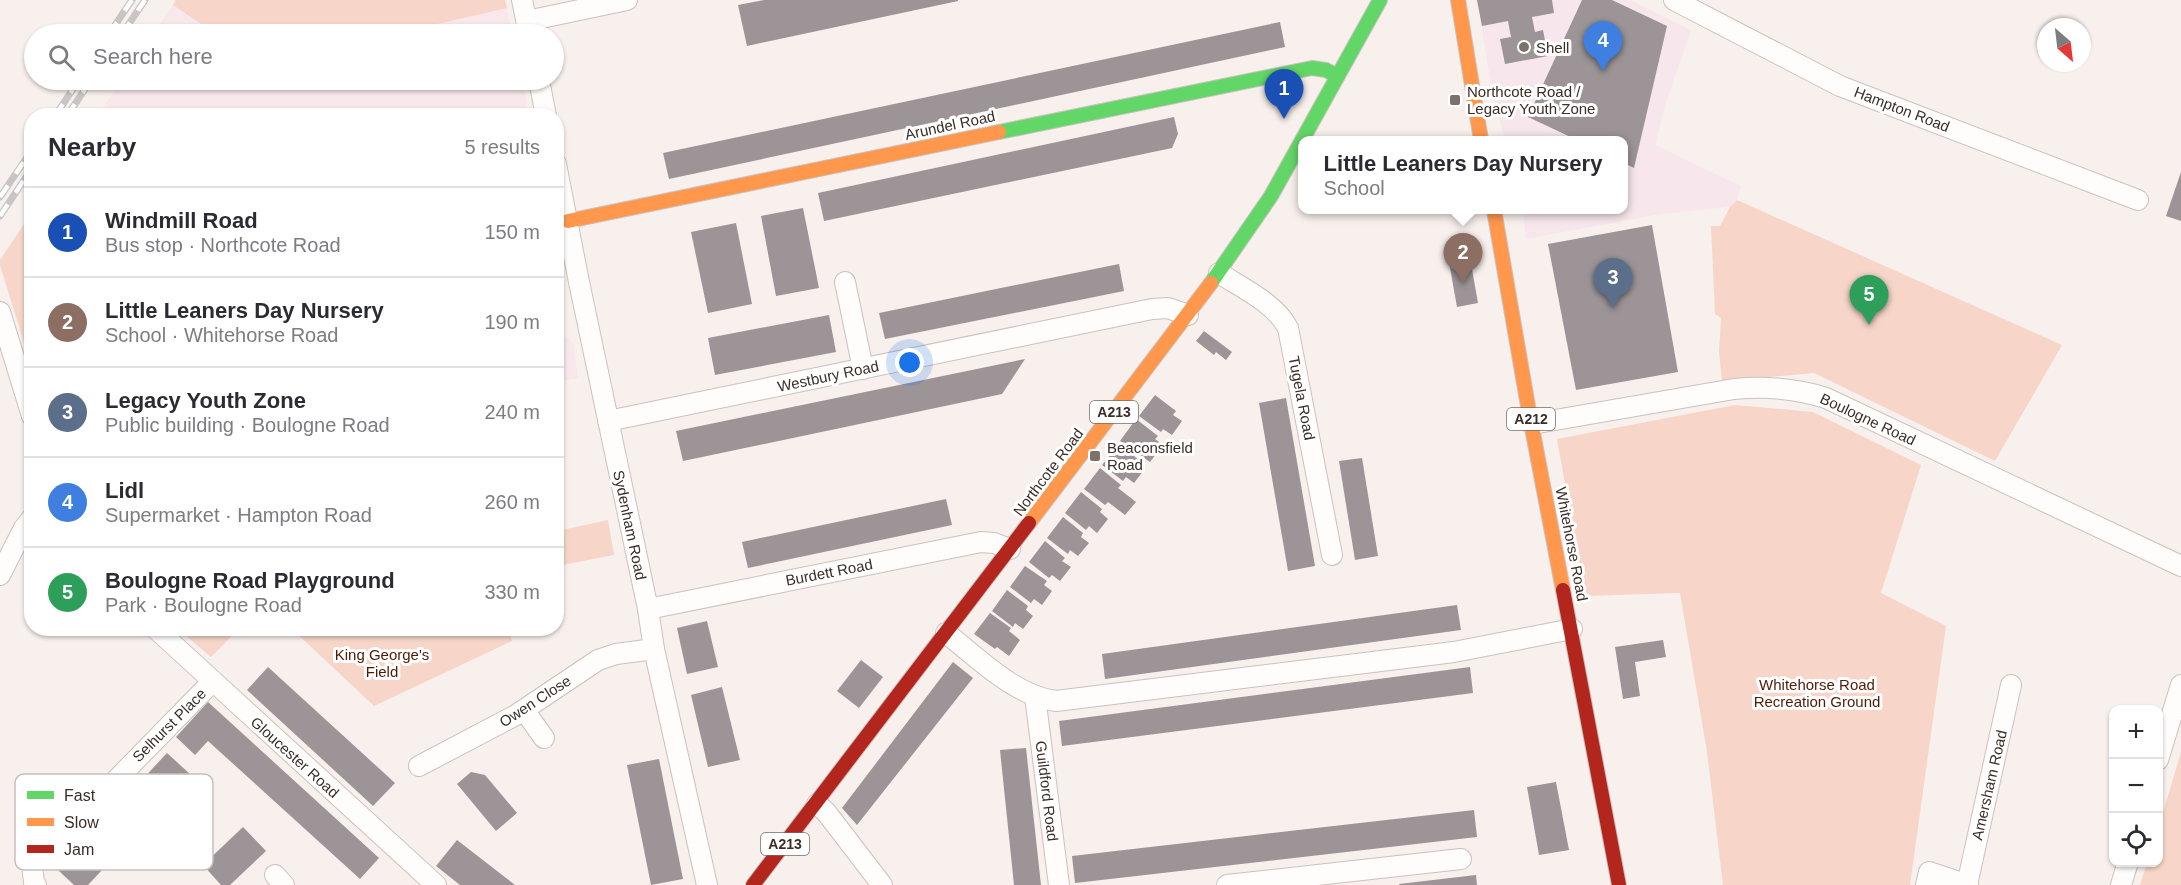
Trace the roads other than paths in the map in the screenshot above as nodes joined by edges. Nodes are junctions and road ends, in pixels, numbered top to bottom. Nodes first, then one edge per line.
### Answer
1 (522, 0) edge
2 (627, 0) edge
3 (1380, 0) edge
4 (1458, 0) edge
5 (1674, 0) edge
6 (527, 24) edge
7 (542, 24) edge
8 (1337, 76) junction
9 (541, 90) edge
10 (544, 108) edge
11 (1304, 136) edge
12 (1480, 136) edge
13 (1298, 146) edge
14 (2138, 200) dead end
15 (564, 202) edge
16 (1495, 214) edge
17 (568, 221) junction
18 (1219, 273) junction
19 (845, 282) dead end
20 (0, 312) edge
21 (1188, 315) junction
22 (863, 369) junction
23 (24, 390) edge
24 (608, 421) junction
25 (1532, 424) junction
26 (24, 528) edge
27 (1010, 549) junction
28 (1332, 555) dead end
29 (2181, 566) edge
30 (0, 575) edge
31 (648, 609) junction
32 (1572, 629) junction
33 (946, 633) junction
34 (163, 636) edge
35 (654, 649) junction
36 (212, 682) junction
37 (2011, 685) dead end
38 (2181, 685) edge
39 (1035, 696) junction
40 (524, 710) junction
41 (544, 738) dead end
42 (2158, 759) edge
43 (418, 766) dead end
44 (122, 774) edge
45 (817, 804) junction
46 (1461, 859) dead end
47 (2126, 867) edge
48 (436, 885) edge
49 (707, 885) edge
50 (753, 885) edge
51 (882, 885) edge
52 (1059, 885) edge
53 (1227, 885) edge
54 (1619, 885) edge
55 (1926, 885) edge
56 (1967, 885) edge
57 (2121, 885) edge

1 - 6 street
2 - 7 street
3 - 8 main road, Northcote Road / A213
4 - 12 main road
5 - 14 street, Hampton Road
8 - 11 main road, Northcote Road / A213
8 - 17 main road, Arundel Road
9 - 10 street
13 - 18 main road, Northcote Road / A213
15 - 17 street, Sydenham Road
16 - 25 main road, Whitehorse Road / A212
17 - 24 street, Sydenham Road
18 - 21 main road, Northcote Road / A213
18 - 28 street, Tugela Road
19 - 22 street
20 - 23 street
21 - 22 street, Westbury Road
21 - 27 main road, Northcote Road / A213
22 - 24 street, Westbury Road
24 - 31 street, Sydenham Road
25 - 29 street, Boulogne Road
25 - 32 main road, Whitehorse Road / A212
26 - 30 street
27 - 31 street, Burdett Road
27 - 33 main road, Northcote Road / A213
31 - 35 street, Sydenham Road
32 - 39 street
32 - 54 main road, Whitehorse Road / A212
33 - 39 street
33 - 45 main road, Northcote Road / A213
34 - 36 street, Gloucester Road
35 - 40 street, Owen Close
35 - 49 street, Sydenham Road
36 - 44 street, Selhurst Place
36 - 48 street, Gloucester Road
37 - 56 street, Amersham Road
38 - 42 street
39 - 52 street, Guildford Road
40 - 41 street
40 - 43 street, Owen Close
45 - 50 main road, Northcote Road / A213
45 - 51 street
46 - 53 street
47 - 57 street
55 - 56 street

